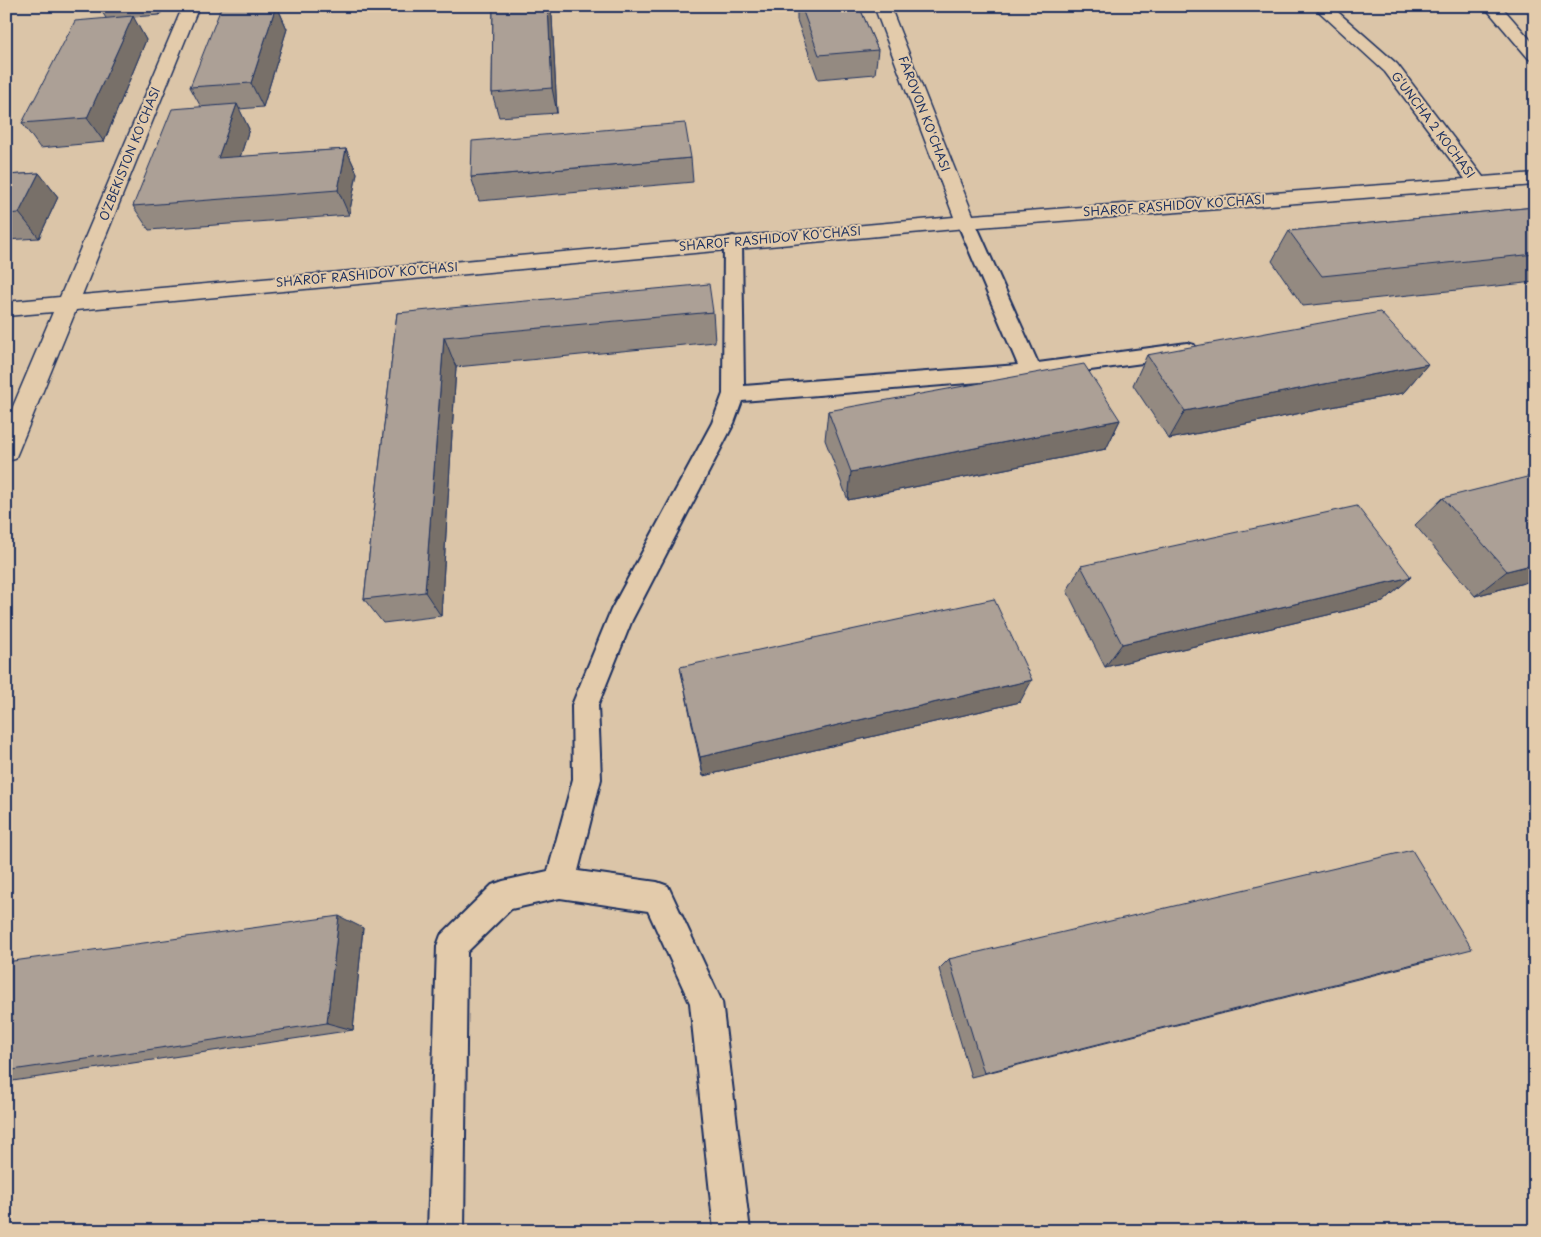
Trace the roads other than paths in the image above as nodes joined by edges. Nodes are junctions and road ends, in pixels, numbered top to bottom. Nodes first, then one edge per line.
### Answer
1 (191, 6) edge
2 (882, 6) edge
3 (1321, 6) edge
4 (1492, 6) edge
5 (1535, 55) edge
6 (1535, 179) edge
7 (1478, 183) junction
8 (966, 222) junction
9 (734, 242) junction
10 (70, 302) junction
11 (6, 309) edge
12 (1206, 347) edge
13 (1031, 370) junction
14 (734, 394) junction
15 (6, 452) edge
16 (560, 883) junction
17 (446, 1231) edge
18 (732, 1231) edge

1 - 10 street, O‘ZBEKISTON KO'CHASI
2 - 8 street, FAROVON KO'CHASI
3 - 7 street, G‘UNCHA 2 KOCHASI
4 - 5 street
6 - 7 street, SHAROF RASHIDOV KO'CHASI
7 - 8 street, SHAROF RASHIDOV KO'CHASI
8 - 9 street, SHAROF RASHIDOV KO'CHASI
8 - 13 lane
9 - 10 street, SHAROF RASHIDOV KO'CHASI
9 - 14 lane
10 - 11 street, SHAROF RASHIDOV KO'CHASI
10 - 15 street, O‘ZBEKISTON KO'CHASI
12 - 13 lane
13 - 14 lane
14 - 16 lane
16 - 17 lane
16 - 18 lane

